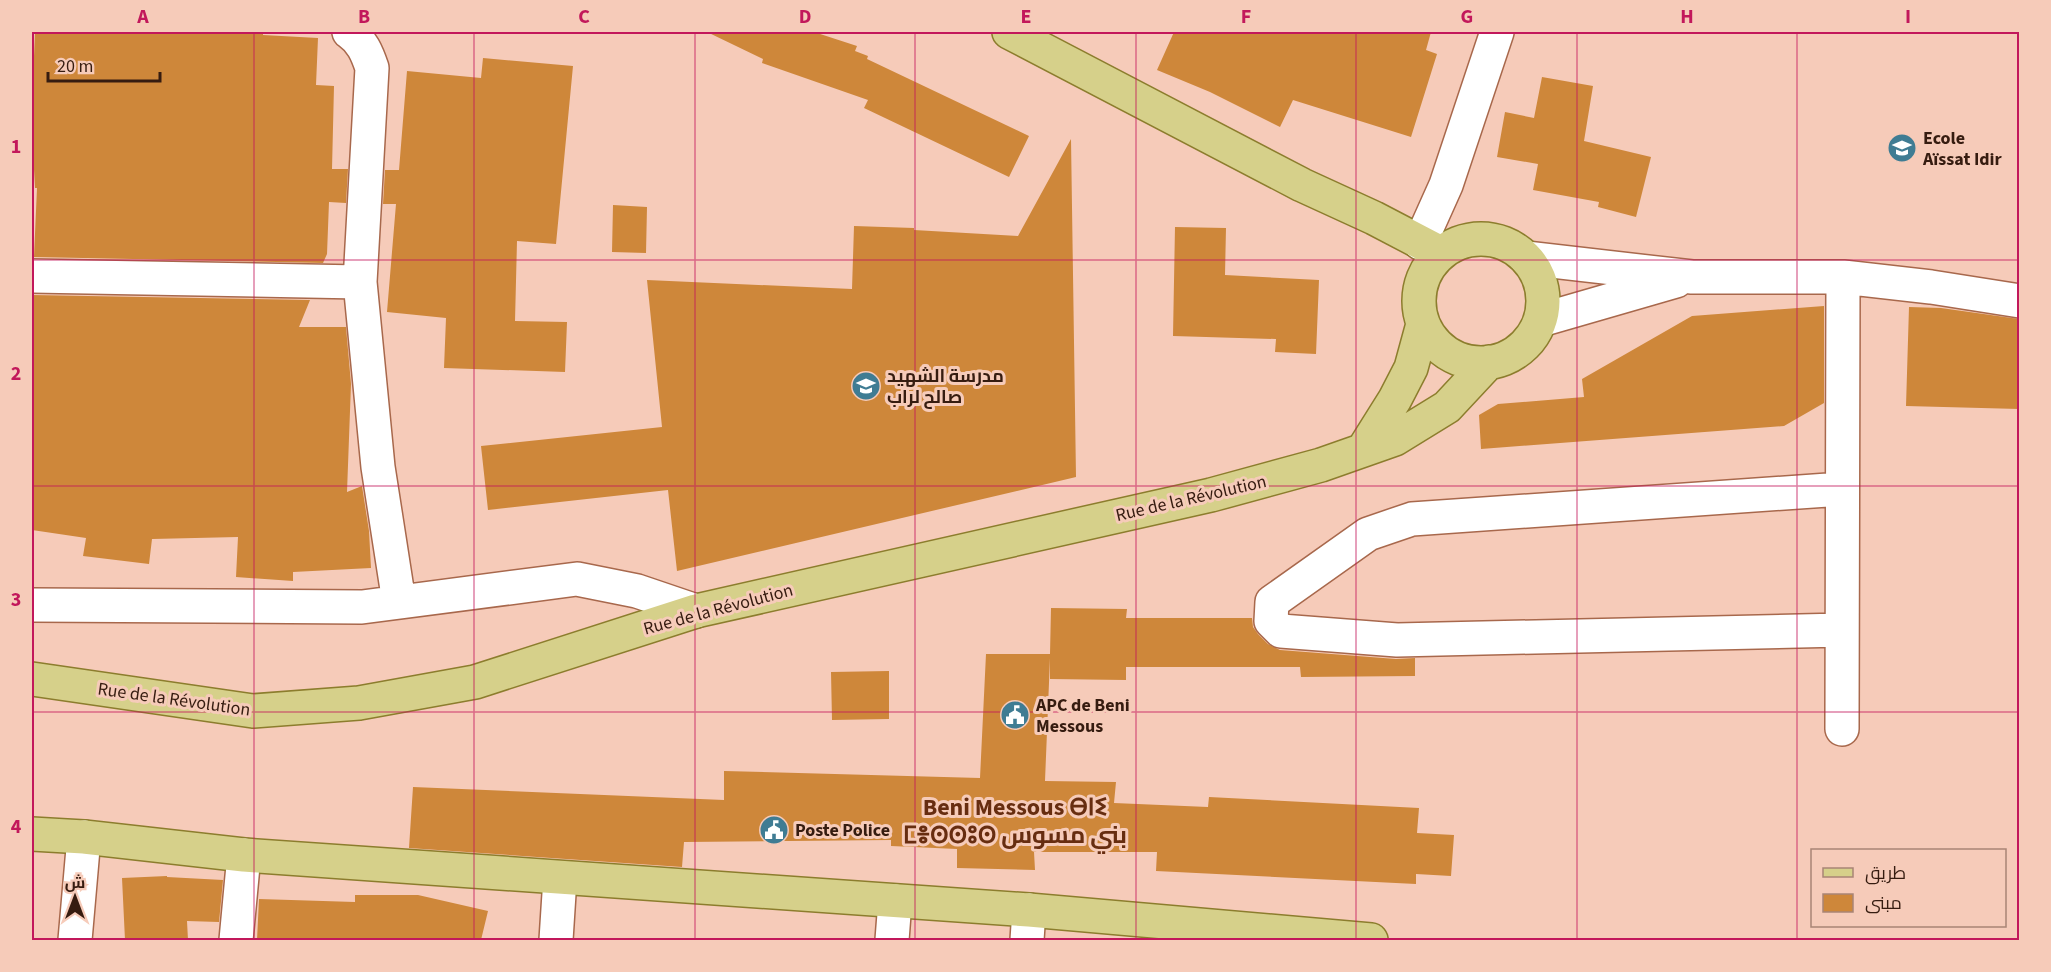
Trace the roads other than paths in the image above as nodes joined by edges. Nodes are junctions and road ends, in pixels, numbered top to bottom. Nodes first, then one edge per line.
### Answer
1 (349, 32) edge
2 (1009, 32) edge
3 (1497, 32) edge
4 (1431, 248) junction
5 (1526, 258) junction
6 (32, 276) edge
7 (1692, 277) junction
8 (1843, 277) junction
9 (360, 282) junction
10 (2019, 301) edge
11 (1540, 320) junction
12 (1423, 324) junction
13 (1489, 362) junction
14 (1364, 450) junction
15 (1842, 489) junction
16 (399, 602) junction
17 (32, 605) edge
18 (696, 610) junction
19 (1842, 630) junction
20 (32, 679) edge
21 (1842, 729) dead end
22 (32, 834) edge
23 (84, 837) junction
24 (244, 855) junction
25 (560, 878) junction
26 (895, 901) junction
27 (1028, 925) edge
28 (75, 940) edge
29 (236, 940) edge
30 (556, 940) edge
31 (892, 940) edge
32 (1371, 940) edge

1 - 9 street
2 - 4 main road
3 - 4 street
4 - 5 main road
4 - 12 main road
5 - 7 street
5 - 11 main road
6 - 9 street
7 - 8 street
7 - 11 street
8 - 10 street
8 - 15 street
9 - 16 street
11 - 13 main road
12 - 13 main road
12 - 14 main road
13 - 14 main road, Rue de la Révolution
14 - 18 main road, Rue de la Révolution
15 - 19 street
15 - 19 street
16 - 17 street
16 - 18 street
18 - 20 main road, Rue de la Révolution
19 - 21 street
22 - 23 main road
23 - 24 main road
23 - 28 street
24 - 25 main road
24 - 29 street
25 - 26 main road
25 - 30 street
26 - 27 main road
26 - 31 street
27 - 32 main road

